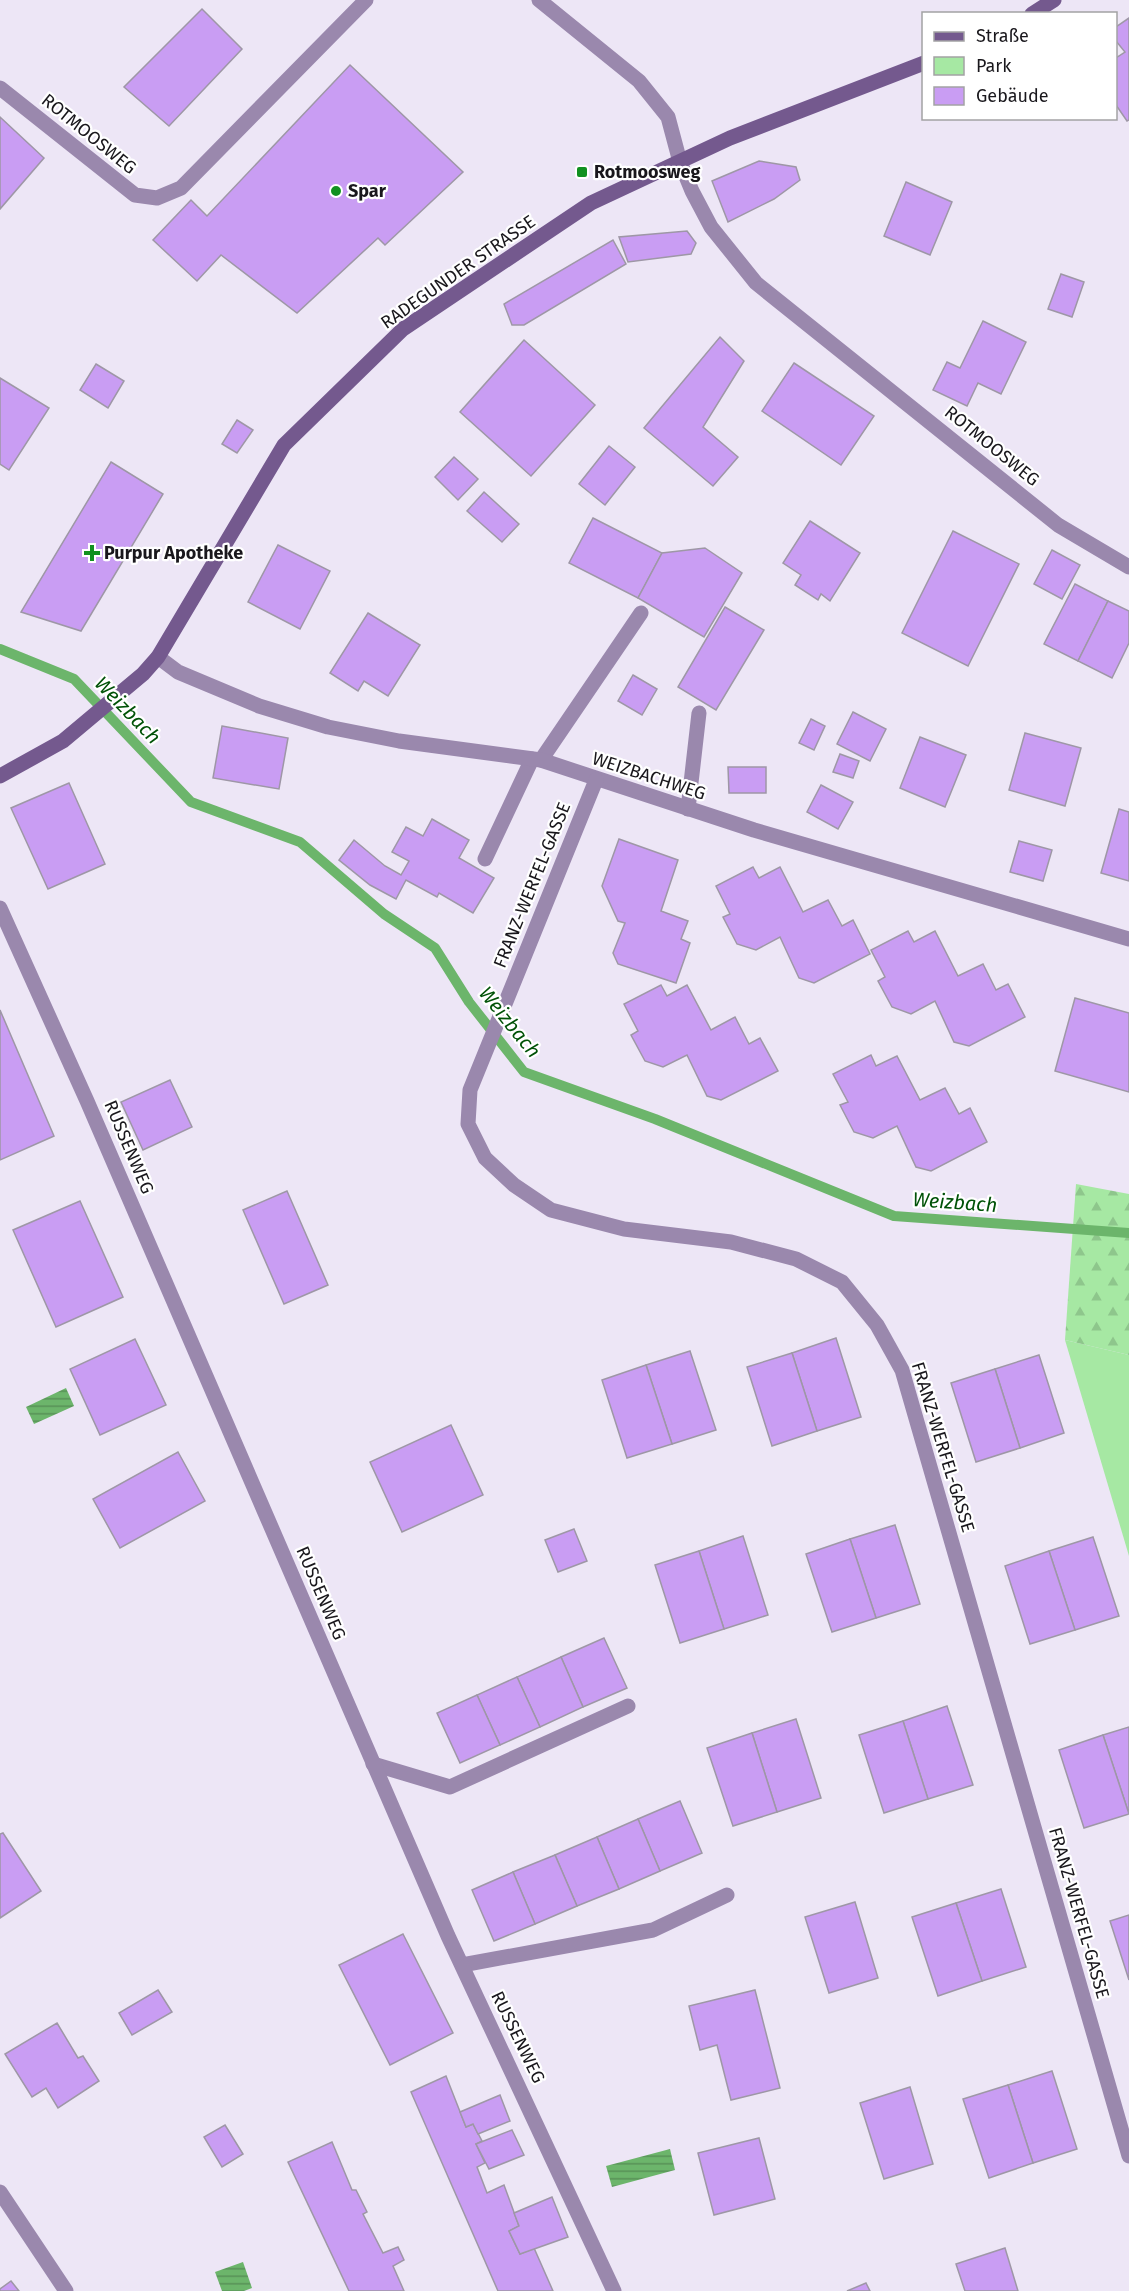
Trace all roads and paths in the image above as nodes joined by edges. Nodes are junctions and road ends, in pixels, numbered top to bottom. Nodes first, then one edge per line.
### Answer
1 (366, 0) edge
2 (539, 0) edge
3 (1054, 0) edge
4 (1035, 12) edge
5 (922, 64) edge
6 (0, 88) edge
7 (680, 162) junction
8 (1129, 567) edge
9 (640, 614) dead end
10 (158, 657) junction
11 (699, 713) dead end
12 (537, 759) junction
13 (0, 776) edge
14 (596, 780) junction
15 (688, 809) junction
16 (485, 859) dead end
17 (0, 908) edge
18 (1129, 939) edge
19 (628, 1706) dead end
20 (373, 1764) junction
21 (727, 1895) dead end
22 (462, 1965) junction
23 (1129, 2156) edge
24 (0, 2192) edge
25 (66, 2291) edge
26 (614, 2291) edge

1 - 6 street, ROTMOOSWEG
2 - 7 street, ROTMOOSWEG
3 - 4 main road
5 - 7 main road, RADEGUNDER STRASSE
7 - 8 street, ROTMOOSWEG
7 - 10 main road, RADEGUNDER STRASSE
9 - 12 street
10 - 12 street, WEIZBACHWEG
10 - 13 main road, RADEGUNDER STRASSE
11 - 15 street
12 - 14 street, WEIZBACHWEG
12 - 16 street
14 - 15 street, WEIZBACHWEG
14 - 23 street, FRANZ-WERFEL-GASSE
15 - 18 street, WEIZBACHWEG
17 - 20 street, RUSSENWEG
19 - 20 street
20 - 22 street, RUSSENWEG
21 - 22 street
22 - 26 street, RUSSENWEG
24 - 25 street

